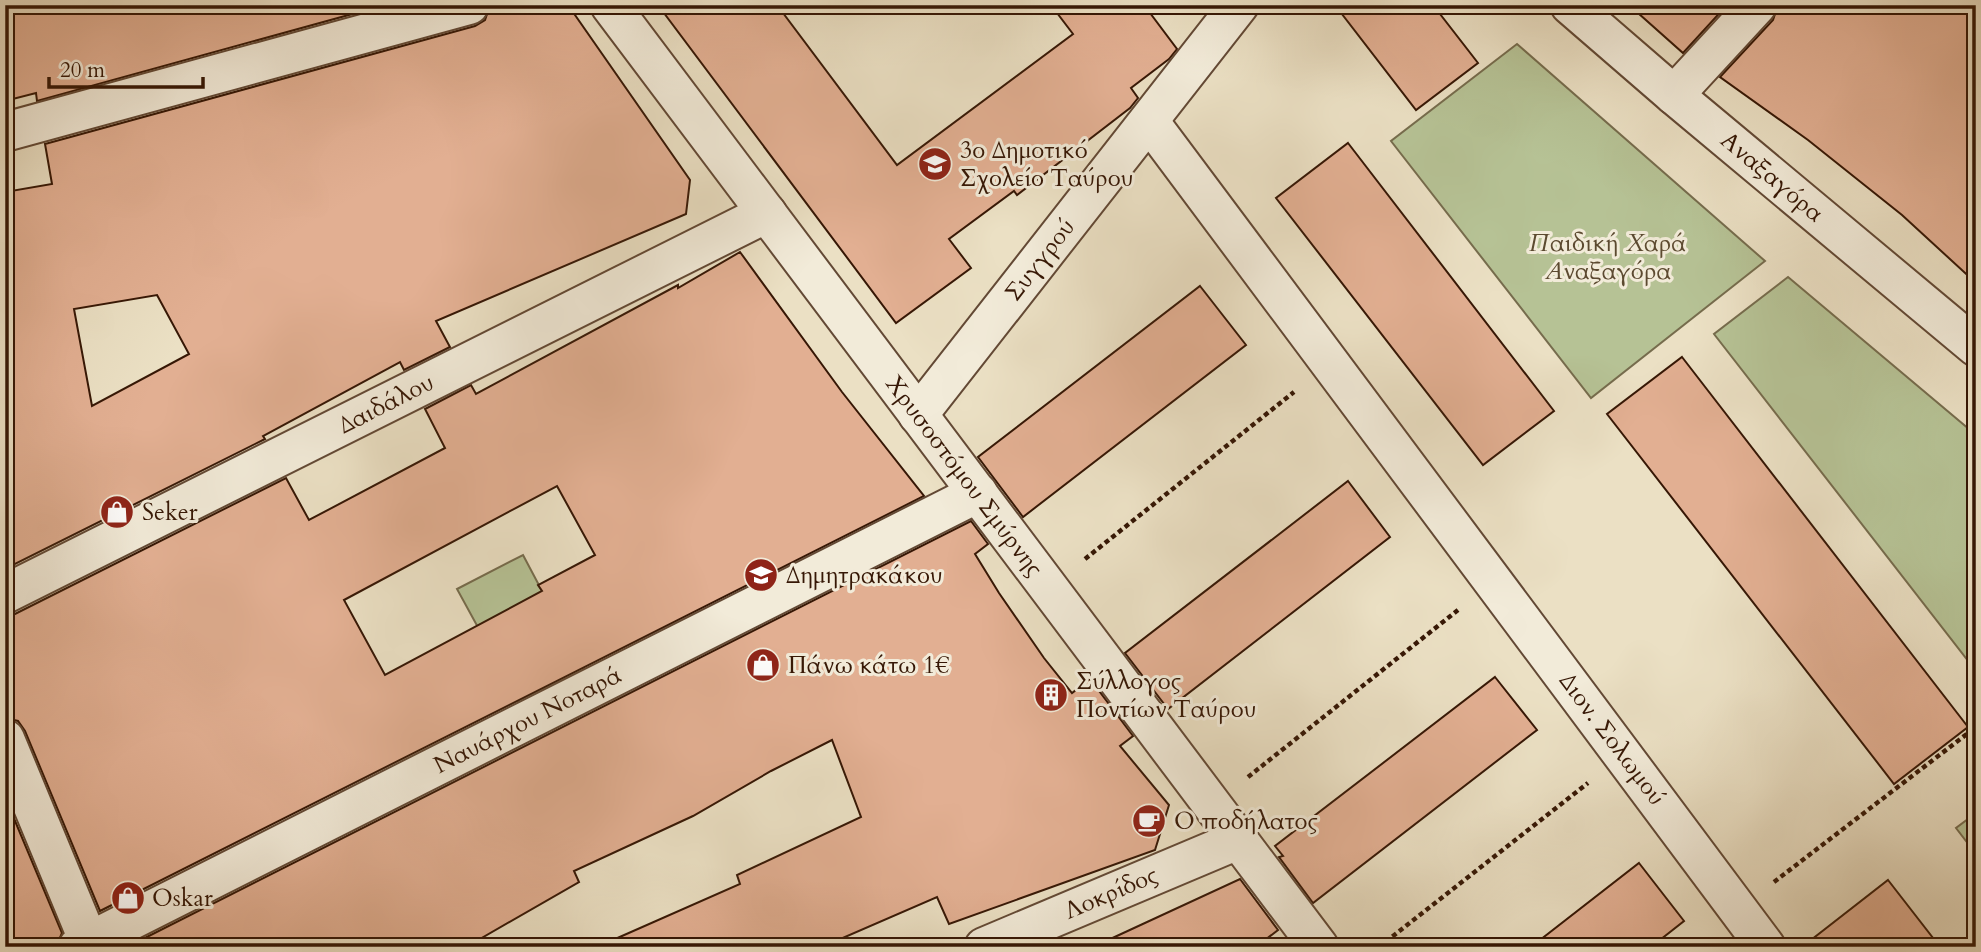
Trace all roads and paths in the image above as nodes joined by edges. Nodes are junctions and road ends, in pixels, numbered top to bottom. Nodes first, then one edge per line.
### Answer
1 (468, 5) edge
2 (610, 5) edge
3 (1238, 5) edge
4 (1570, 5) edge
5 (1757, 5) edge
6 (1674, 95) junction
7 (1149, 121) junction
8 (5, 132) edge
9 (767, 214) junction
10 (1976, 347) edge
11 (1331, 363) junction
12 (918, 415) junction
13 (978, 493) junction
14 (1495, 582) junction
15 (1048, 588) junction
16 (5, 594) edge
17 (1976, 727) edge
18 (5, 739) edge
19 (1623, 755) junction
20 (1212, 806) junction
21 (1238, 840) junction
22 (1738, 909) junction
23 (86, 945) edge
24 (984, 947) edge
25 (1319, 947) edge
26 (1379, 947) edge
27 (1766, 947) edge

1 - 8 street
2 - 9 street, Χρυσοστόμου Σμύρνης
3 - 7 street, Συγγρού
4 - 6 street, Αναξαγόρα
5 - 6 street
6 - 10 street, Αναξαγόρα
7 - 11 street, Διον. Σολωμού
7 - 12 street, Συγγρού
9 - 12 street, Χρυσοστόμου Σμύρνης
9 - 16 street, Δαιδάλου
11 - 14 street, Διον. Σολωμού
11 - 15 path
12 - 13 street, Χρυσοστόμου Σμύρνης
13 - 15 street, Χρυσοστόμου Σμύρνης
13 - 23 street, Ναυάρχου Νοταρά
14 - 19 street, Διον. Σολωμού
14 - 20 path
15 - 20 street, Χρυσοστόμου Σμύρνης
17 - 22 path
18 - 23 street
19 - 22 street, Διον. Σολωμού
19 - 26 path
20 - 21 street, Χρυσοστόμου Σμύρνης
21 - 24 street, Λοκρίδος
21 - 25 street, Χρυσοστόμου Σμύρνης
22 - 27 street, Διον. Σολωμού

